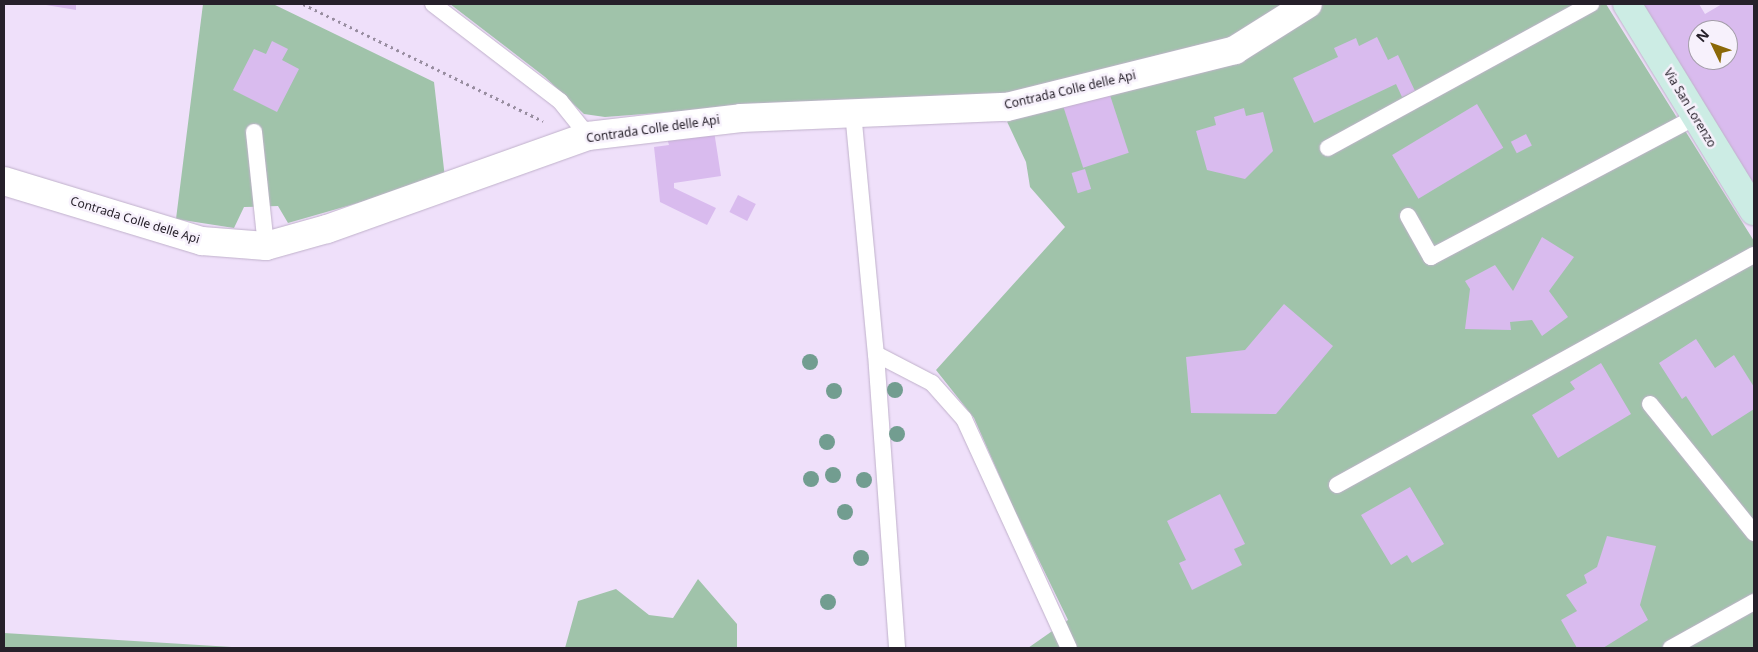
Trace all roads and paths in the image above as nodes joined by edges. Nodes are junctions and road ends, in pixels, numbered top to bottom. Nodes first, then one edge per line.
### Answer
1 (303, 4) edge
2 (433, 4) edge
3 (1308, 4) edge
4 (1591, 4) edge
5 (1627, 4) edge
6 (852, 112) junction
7 (1695, 117) junction
8 (254, 132) dead end
9 (588, 136) junction
10 (1328, 148) dead end
11 (4, 180) edge
12 (1754, 211) edge
13 (1408, 216) dead end
14 (266, 246) junction
15 (1754, 255) edge
16 (876, 354) junction
17 (1650, 404) dead end
18 (1337, 485) dead end
19 (1754, 532) edge
20 (1754, 602) edge
21 (897, 648) edge
22 (1069, 648) edge
23 (1670, 648) edge

1 - 9 path
2 - 9 lane
3 - 6 street, Contrada Colle delle Api
4 - 10 lane
5 - 7 street, Via San Lorenzo
6 - 9 street, Contrada Colle delle Api
6 - 16 lane
7 - 12 street, Via San Lorenzo
7 - 13 lane
8 - 14 lane
9 - 14 street, Contrada Colle delle Api
11 - 14 street, Contrada Colle delle Api
15 - 18 lane
16 - 21 lane
16 - 22 lane
17 - 19 lane
20 - 23 lane

